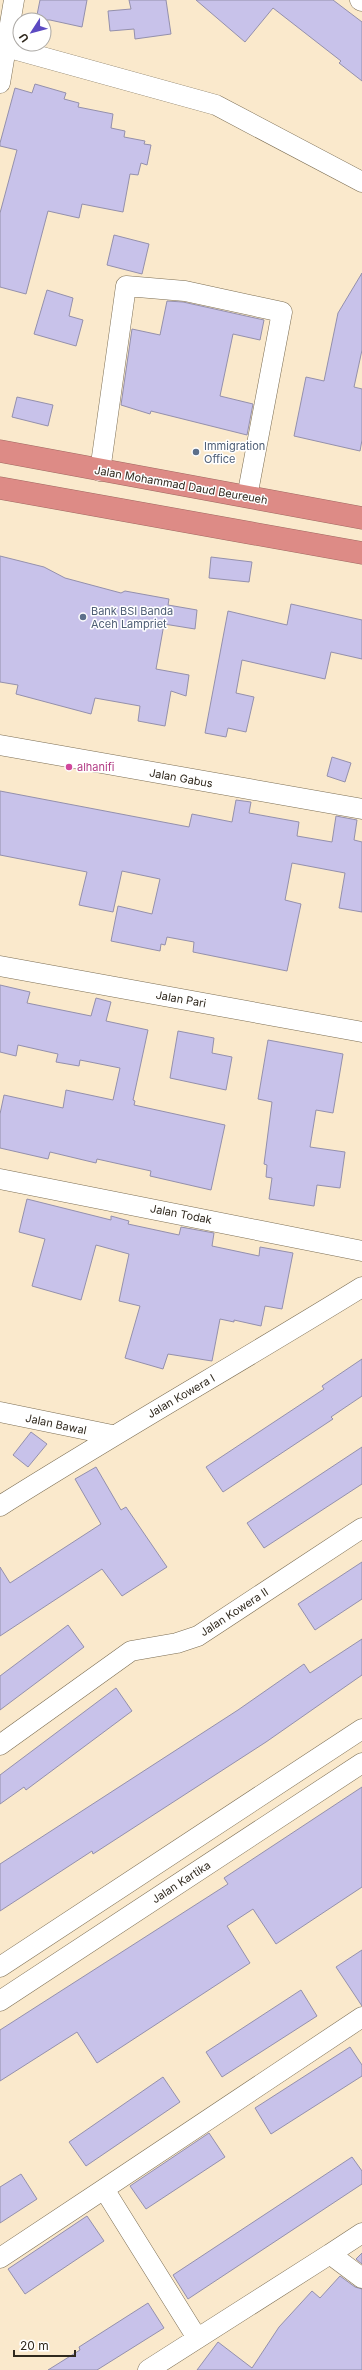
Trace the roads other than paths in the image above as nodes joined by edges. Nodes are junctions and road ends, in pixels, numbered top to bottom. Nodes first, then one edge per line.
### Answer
1 (14, 0) edge
2 (6, 47) junction
3 (0, 83) edge
4 (362, 182) edge
5 (0, 451) edge
6 (100, 471) junction
7 (0, 488) edge
8 (247, 497) junction
9 (362, 518) edge
10 (362, 554) edge
11 (0, 745) edge
12 (362, 809) edge
13 (0, 966) edge
14 (362, 1032) edge
15 (0, 1179) edge
16 (362, 1251) edge
17 (362, 1286) edge
18 (0, 1412) edge
19 (112, 1435) junction
20 (0, 1506) edge
21 (362, 1528) edge
22 (360, 1734) edge
23 (0, 1745) edge
24 (362, 1763) edge
25 (0, 1967) edge
26 (0, 2001) edge
27 (362, 2017) edge
28 (104, 2189) junction
29 (362, 2233) edge
30 (330, 2254) junction
31 (0, 2258) edge
32 (362, 2278) edge
33 (197, 2338) junction
34 (148, 2370) edge

1 - 2 street
2 - 3 street
2 - 4 street
5 - 6 highway, Jalan Mohammad Daud Beureueh
6 - 8 highway, Jalan Mohammad Daud Beureueh
6 - 8 street
7 - 10 highway
8 - 9 highway, Jalan Mohammad Daud Beureueh
11 - 12 street, Jalan Gabus
13 - 14 street, Jalan Pari
15 - 16 street, Jalan Todak
17 - 19 street, Jalan Kowera I
18 - 19 street, Jalan Bawal
19 - 20 street, Jalan Kowera I
21 - 23 street, Jalan Kowera II
22 - 25 street
24 - 26 street, Jalan Kartika
27 - 28 street
28 - 31 street
28 - 33 street
29 - 30 street
30 - 32 street
30 - 33 street
33 - 34 street

